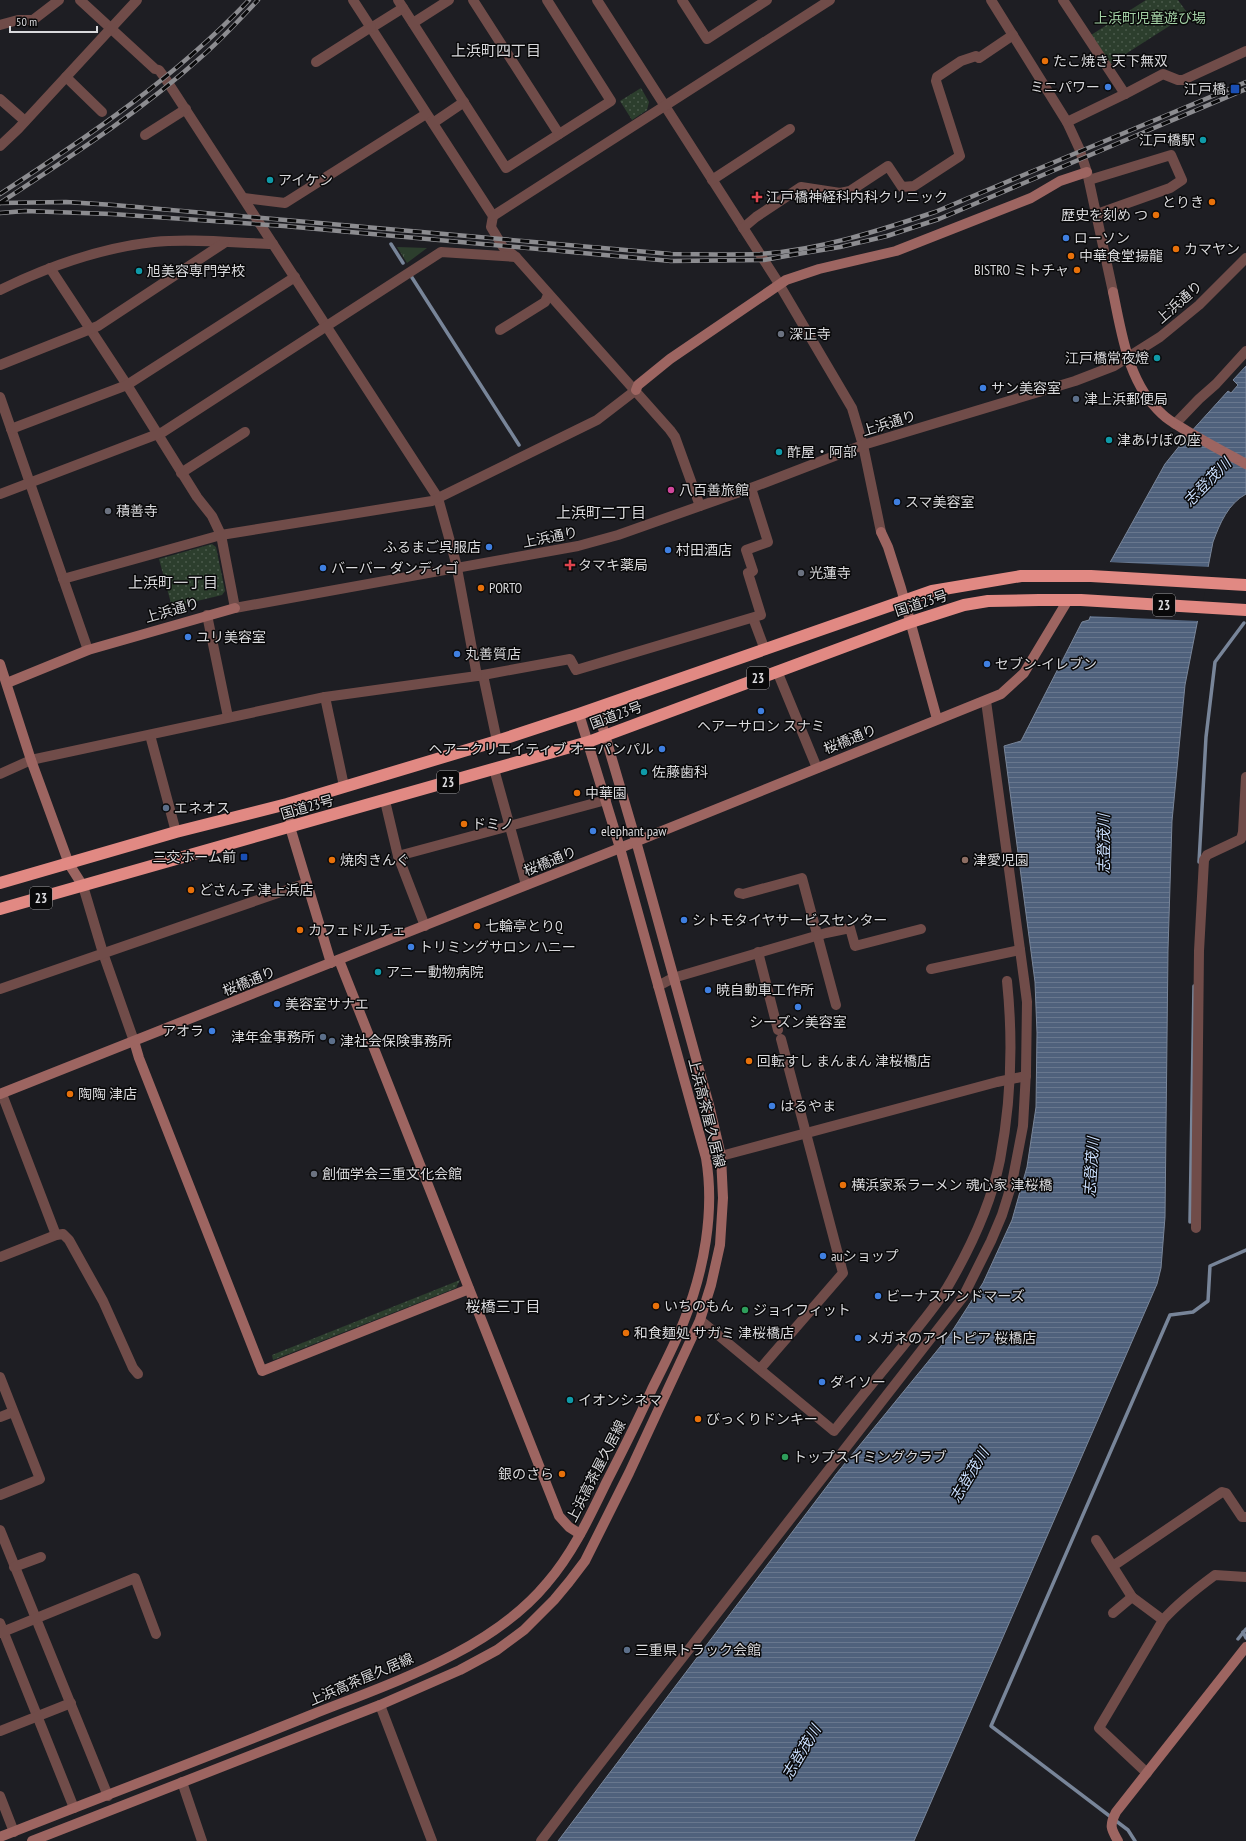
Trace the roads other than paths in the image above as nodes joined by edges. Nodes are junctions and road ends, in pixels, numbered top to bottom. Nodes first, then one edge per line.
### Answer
1 (59, 0) edge
2 (80, 0) edge
3 (137, 0) edge
4 (353, 0) edge
5 (449, 0) edge
6 (473, 0) edge
7 (547, 0) edge
8 (597, 0) edge
9 (682, 0) edge
10 (830, 0) edge
11 (991, 0) edge
12 (1063, 0) edge
13 (762, 1) edge
14 (400, 4) edge
15 (413, 23) junction
16 (0, 24) edge
17 (371, 28) junction
18 (111, 29) junction
19 (1013, 35) junction
20 (1246, 51) edge
21 (316, 62) dead end
22 (66, 77) junction
23 (1125, 94) junction
24 (0, 99) edge
25 (464, 102) junction
26 (665, 107) junction
27 (186, 109) junction
28 (102, 112) dead end
29 (426, 114) junction
30 (25, 121) junction
31 (1067, 122) junction
32 (433, 123) junction
33 (790, 129) dead end
34 (559, 134) junction
35 (145, 135) dead end
36 (0, 146) edge
37 (1088, 176) junction
38 (712, 180) junction
39 (244, 198) junction
40 (1097, 214) junction
41 (493, 216) junction
42 (743, 228) junction
43 (224, 243) junction
44 (273, 244) junction
45 (516, 258) junction
46 (1246, 258) edge
47 (50, 268) junction
48 (295, 277) junction
49 (779, 285) junction
50 (0, 290) edge
51 (548, 295) junction
52 (326, 326) junction
53 (90, 329) junction
54 (500, 330) dead end
55 (1246, 351) edge
56 (1128, 358) junction
57 (0, 365) edge
58 (127, 385) junction
59 (636, 390) junction
60 (0, 397) edge
61 (1175, 424) junction
62 (11, 429) junction
63 (245, 432) dead end
64 (157, 434) junction
65 (863, 445) junction
66 (1246, 464) edge
67 (181, 473) junction
68 (30, 483) junction
69 (751, 488) junction
70 (0, 494) edge
71 (438, 498) junction
72 (700, 506) junction
73 (221, 535) junction
74 (457, 568) junction
75 (63, 579) junction
76 (1246, 585) edge
77 (1068, 600) junction
78 (905, 601) junction
79 (235, 608) junction
80 (1246, 610) edge
81 (207, 615) junction
82 (753, 618) junction
83 (911, 622) junction
84 (88, 650) junction
85 (765, 650) junction
86 (0, 664) edge
87 (777, 671) junction
88 (480, 676) junction
89 (3, 685) edge
90 (324, 697) junction
91 (986, 701) junction
92 (597, 708) junction
93 (579, 714) junction
94 (228, 717) junction
95 (937, 719) junction
96 (150, 735) junction
97 (606, 735) junction
98 (496, 741) junction
99 (588, 742) junction
100 (31, 760) junction
101 (817, 768) junction
102 (494, 769) junction
103 (0, 774) edge
104 (1246, 778) edge
105 (344, 786) junction
106 (606, 800) junction
107 (384, 801) junction
108 (287, 804) junction
109 (290, 827) junction
110 (509, 827) junction
111 (176, 832) junction
112 (636, 841) junction
113 (620, 848) junction
114 (398, 856) junction
115 (69, 864) junction
116 (0, 883) edge
117 (307, 883) junction
118 (526, 885) junction
119 (82, 886) junction
120 (739, 893) dead end
121 (0, 909) edge
122 (425, 926) junction
123 (921, 929) dead end
124 (817, 935) junction
125 (1020, 950) junction
126 (758, 952) junction
127 (103, 953) junction
128 (335, 961) junction
129 (931, 969) dead end
130 (673, 978) junction
131 (1006, 981) dead end
132 (658, 986) junction
133 (0, 989) edge
134 (836, 1006) dead end
135 (134, 1041) junction
136 (1026, 1076) junction
137 (1008, 1081) junction
138 (1, 1094) edge
139 (806, 1133) junction
140 (721, 1156) junction
141 (1196, 1228) dead end
142 (56, 1235) junction
143 (0, 1257) edge
144 (469, 1288) junction
145 (700, 1320) junction
146 (760, 1369) junction
147 (138, 1374) dead end
148 (0, 1377) edge
149 (13, 1412) junction
150 (0, 1417) edge
151 (0, 1495) edge
152 (1246, 1517) edge
153 (0, 1530) edge
154 (580, 1534) junction
155 (1096, 1540) dead end
156 (41, 1557) dead end
157 (1113, 1566) junction
158 (14, 1567) junction
159 (1246, 1577) edge
160 (1132, 1597) junction
161 (1113, 1613) dead end
162 (35, 1619) junction
163 (1163, 1620) junction
164 (1, 1629) edge
165 (156, 1634) dead end
166 (1246, 1648) edge
167 (374, 1690) junction
168 (71, 1703) junction
169 (380, 1705) junction
170 (37, 1716) junction
171 (0, 1731) edge
172 (1147, 1773) junction
173 (182, 1782) junction
174 (0, 1796) edge
175 (108, 1796) junction
176 (74, 1808) junction
177 (14, 1832) junction
178 (0, 1837) edge
179 (32, 1841) edge
180 (202, 1841) edge
181 (432, 1841) edge
182 (541, 1841) edge
183 (1118, 1841) edge

1 - 16 street
2 - 18 street
3 - 18 street
4 - 17 street
5 - 15 street
6 - 34 street
7 - 34 street
8 - 26 street
9 - 13 street
10 - 26 street
11 - 19 street
12 - 23 street
14 - 15 street
14 - 17 street
15 - 25 street
17 - 21 street
17 - 29 street
18 - 22 street
18 - 27 street
19 - 31 street
19 - 42 street
20 - 23 street
22 - 28 street
22 - 30 street
23 - 31 street
24 - 30 street
25 - 32 street
25 - 34 street
26 - 38 street
26 - 41 street
27 - 35 street
27 - 39 street
29 - 32 street
29 - 39 street
30 - 36 street
31 - 37 street
32 - 41 street
33 - 38 street
37 - 40 street
37 - 40 street
37 - 49 street
38 - 42 street
39 - 44 street
40 - 56 street
41 - 45 street
42 - 49 street
43 - 44 street
43 - 47 street
43 - 53 street
44 - 48 street
45 - 51 street
45 - 52 street
46 - 56 street, 上浜通り
47 - 50 street
47 - 53 street
48 - 52 street
48 - 58 street
49 - 59 street
49 - 65 street
51 - 54 street
51 - 59 street
52 - 64 street
52 - 71 street
53 - 57 street
53 - 58 street
55 - 61 street
56 - 61 street
56 - 65 street, 上浜通り
58 - 62 street
58 - 64 street
59 - 71 street
59 - 72 street
60 - 62 street
61 - 66 street
62 - 68 street
63 - 67 street
64 - 67 street
64 - 68 street
65 - 69 street, 上浜通り
65 - 78 street
67 - 73 street
68 - 70 street
68 - 75 street
69 - 72 street, 上浜通り
69 - 82 street
71 - 73 street
71 - 74 street
72 - 74 street, 上浜通り
73 - 75 street
73 - 79 street
74 - 79 street, 上浜通り
74 - 88 street
75 - 84 street
76 - 78 highway, 国道23号 / 23
77 - 80 highway, 国道23号 / 23
77 - 83 highway, 国道23号 / 23
77 - 91 street, 桜橋通り
78 - 83 street
78 - 85 highway, 国道23号 / 23
79 - 81 street, 上浜通り
81 - 84 street, 上浜通り
81 - 94 street
82 - 85 street
82 - 88 street
83 - 87 highway, 国道23号 / 23
83 - 95 street
84 - 89 street, 上浜通り
85 - 92 highway, 国道23号 / 23
86 - 89 street
87 - 97 highway, 国道23号 / 23
87 - 101 street
88 - 90 street
88 - 98 street
89 - 100 street
90 - 94 street
90 - 105 street
91 - 95 street, 桜橋通り
91 - 125 street
92 - 93 highway, 国道23号 / 23
92 - 97 street, 上浜高茶屋久居線
93 - 98 highway, 国道23号 / 23
93 - 99 street, 上浜高茶屋久居線
94 - 96 street
95 - 101 street, 桜橋通り
96 - 100 street
96 - 111 street
97 - 99 highway, 国道23号 / 23
97 - 112 street, 上浜高茶屋久居線
98 - 105 highway, 国道23号 / 23
99 - 102 highway, 国道23号 / 23
99 - 106 street, 上浜高茶屋久居線
100 - 103 street
100 - 115 street
101 - 112 street, 桜橋通り
102 - 107 highway, 国道23号 / 23
102 - 110 street
104 - 141 street
105 - 108 highway, 国道23号 / 23
106 - 110 street
106 - 113 street, 上浜高茶屋久居線
107 - 109 highway, 国道23号 / 23
107 - 114 street
108 - 109 street
108 - 111 highway, 国道23号 / 23
109 - 117 street
109 - 119 highway, 国道23号 / 23
110 - 114 street
110 - 118 street
111 - 115 highway, 国道23号 / 23
112 - 113 street, 桜橋通り
112 - 130 street, 上浜高茶屋久居線
113 - 118 street, 桜橋通り
113 - 132 street, 上浜高茶屋久居線
114 - 122 street
115 - 116 highway, 国道23号 / 23
115 - 119 street
117 - 127 street
117 - 128 street
118 - 122 street, 桜橋通り
119 - 121 highway, 国道23号 / 23
119 - 127 street
120 - 124 street
122 - 128 street, 桜橋通り
123 - 124 street
124 - 126 street
124 - 134 street
125 - 129 street
125 - 136 street
126 - 130 street
126 - 139 street
127 - 133 street
127 - 135 street
128 - 135 street, 桜橋通り
128 - 144 street
130 - 132 street
130 - 140 street, 上浜高茶屋久居線
131 - 137 street
132 - 154 street, 上浜高茶屋久居線
135 - 138 street, 桜橋通り
135 - 144 street
136 - 137 street
136 - 182 street
137 - 139 street
137 - 146 street
138 - 142 street
139 - 140 street
139 - 146 street
140 - 145 street, 上浜高茶屋久居線
142 - 143 street
142 - 147 street
144 - 154 street
145 - 146 street
145 - 169 street, 上浜高茶屋久居線
148 - 149 street
149 - 150 street
149 - 151 street
152 - 157 street
153 - 158 street
154 - 167 street, 上浜高茶屋久居線
155 - 157 street
156 - 158 street
157 - 160 street
158 - 162 street
159 - 163 street
160 - 161 street
160 - 163 street
162 - 164 street
162 - 165 street
162 - 168 street
163 - 172 street
164 - 170 street
166 - 172 street
167 - 169 street
167 - 175 street, 上浜高茶屋久居線
168 - 170 street
168 - 175 street
169 - 173 street, 上浜高茶屋久居線
169 - 181 street
170 - 171 street
170 - 176 street
172 - 183 street
173 - 179 street, 上浜高茶屋久居線
173 - 180 street
174 - 177 street
175 - 176 street, 上浜高茶屋久居線
176 - 177 street, 上浜高茶屋久居線
177 - 178 street, 上浜高茶屋久居線

